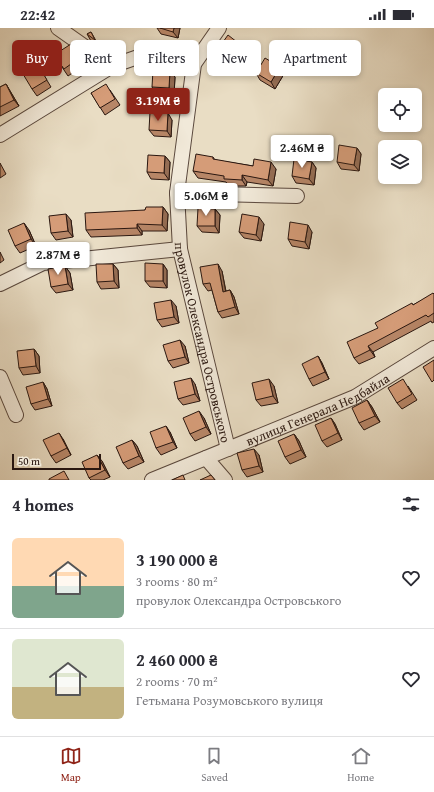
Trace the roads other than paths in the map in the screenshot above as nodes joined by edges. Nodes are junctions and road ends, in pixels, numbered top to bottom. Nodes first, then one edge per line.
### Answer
1 (58, 28) edge
2 (219, 28) edge
3 (75, 40) edge
4 (199, 57) edge
5 (96, 76) edge
6 (192, 76) edge
7 (0, 135) edge
8 (177, 193) junction
9 (297, 196) dead end
10 (180, 249) junction
11 (0, 284) edge
12 (434, 348) edge
13 (0, 377) edge
14 (16, 415) dead end
15 (228, 449) junction
16 (206, 458) junction
17 (152, 480) edge
18 (225, 480) edge

1 - 3 street
2 - 4 street, провулок Олександра Островського
5 - 7 street
6 - 8 street, провулок Олександра Островського
8 - 9 street
8 - 10 street, провулок Олександра Островського
10 - 11 street
10 - 15 street, провулок Олександра Островського
12 - 15 street, вулиця Генерала Недбайла
13 - 14 street
15 - 16 street, вулиця Генерала Недбайла
16 - 17 street, вулиця Генерала Недбайла
16 - 18 street, провулок Олександра Островського

